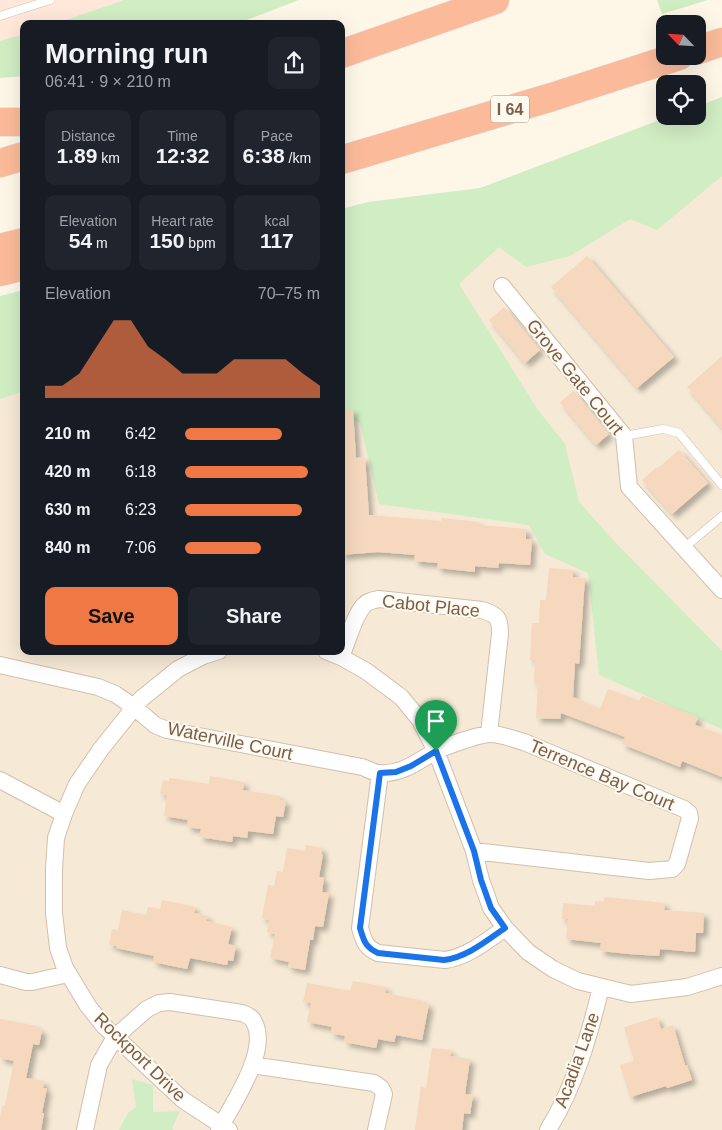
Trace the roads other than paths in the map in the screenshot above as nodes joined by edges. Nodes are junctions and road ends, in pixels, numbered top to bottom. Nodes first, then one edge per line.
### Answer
1 (50, 0) edge
2 (495, 0) edge
3 (0, 16) edge
4 (722, 42) edge
5 (706, 47) edge
6 (345, 52) edge
7 (656, 63) edge
8 (0, 122) edge
9 (20, 122) edge
10 (20, 157) edge
11 (345, 159) edge
12 (0, 163) edge
13 (20, 243) edge
14 (0, 248) edge
15 (20, 267) edge
16 (0, 272) edge
17 (502, 286) dead end
18 (624, 436) junction
19 (722, 484) edge
20 (722, 516) edge
21 (684, 548) junction
22 (722, 590) edge
23 (345, 636) edge
24 (206, 655) edge
25 (335, 655) edge
26 (0, 665) edge
27 (134, 707) junction
28 (489, 734) junction
29 (436, 751) junction
30 (380, 773) junction
31 (0, 780) edge
32 (64, 814) junction
33 (474, 851) junction
34 (505, 928) junction
35 (68, 974) junction
36 (0, 975) edge
37 (722, 976) edge
38 (601, 987) junction
39 (115, 1037) junction
40 (252, 1065) junction
41 (223, 1128) edge
42 (85, 1130) edge
43 (376, 1130) edge
44 (548, 1130) edge

1 - 3 lane
2 - 6 highway
4 - 5 highway
7 - 11 highway, I 64
8 - 9 highway
10 - 12 highway
13 - 14 highway
15 - 16 highway
17 - 18 street, Grove Gate Court
18 - 19 lane
18 - 21 street, Grove Gate Court
20 - 21 lane
21 - 22 street, Grove Gate Court
23 - 28 street, Cabot Place
24 - 27 street, Rockport Drive
25 - 29 street
26 - 27 street, Waterville Court
27 - 30 street, Waterville Court
27 - 32 street, Rockport Drive
28 - 29 street, Terrence Bay Court
28 - 33 street, Terrence Bay Court
29 - 30 street, Waterville Court
29 - 33 street
30 - 34 street
31 - 32 street
32 - 35 street, Rockport Drive
33 - 34 street
34 - 38 street
35 - 36 street
35 - 39 street, Rockport Drive
37 - 38 street
38 - 44 street, Acadia Lane
39 - 40 street
39 - 41 street, Rockport Drive
39 - 42 street
40 - 41 street
40 - 43 street

